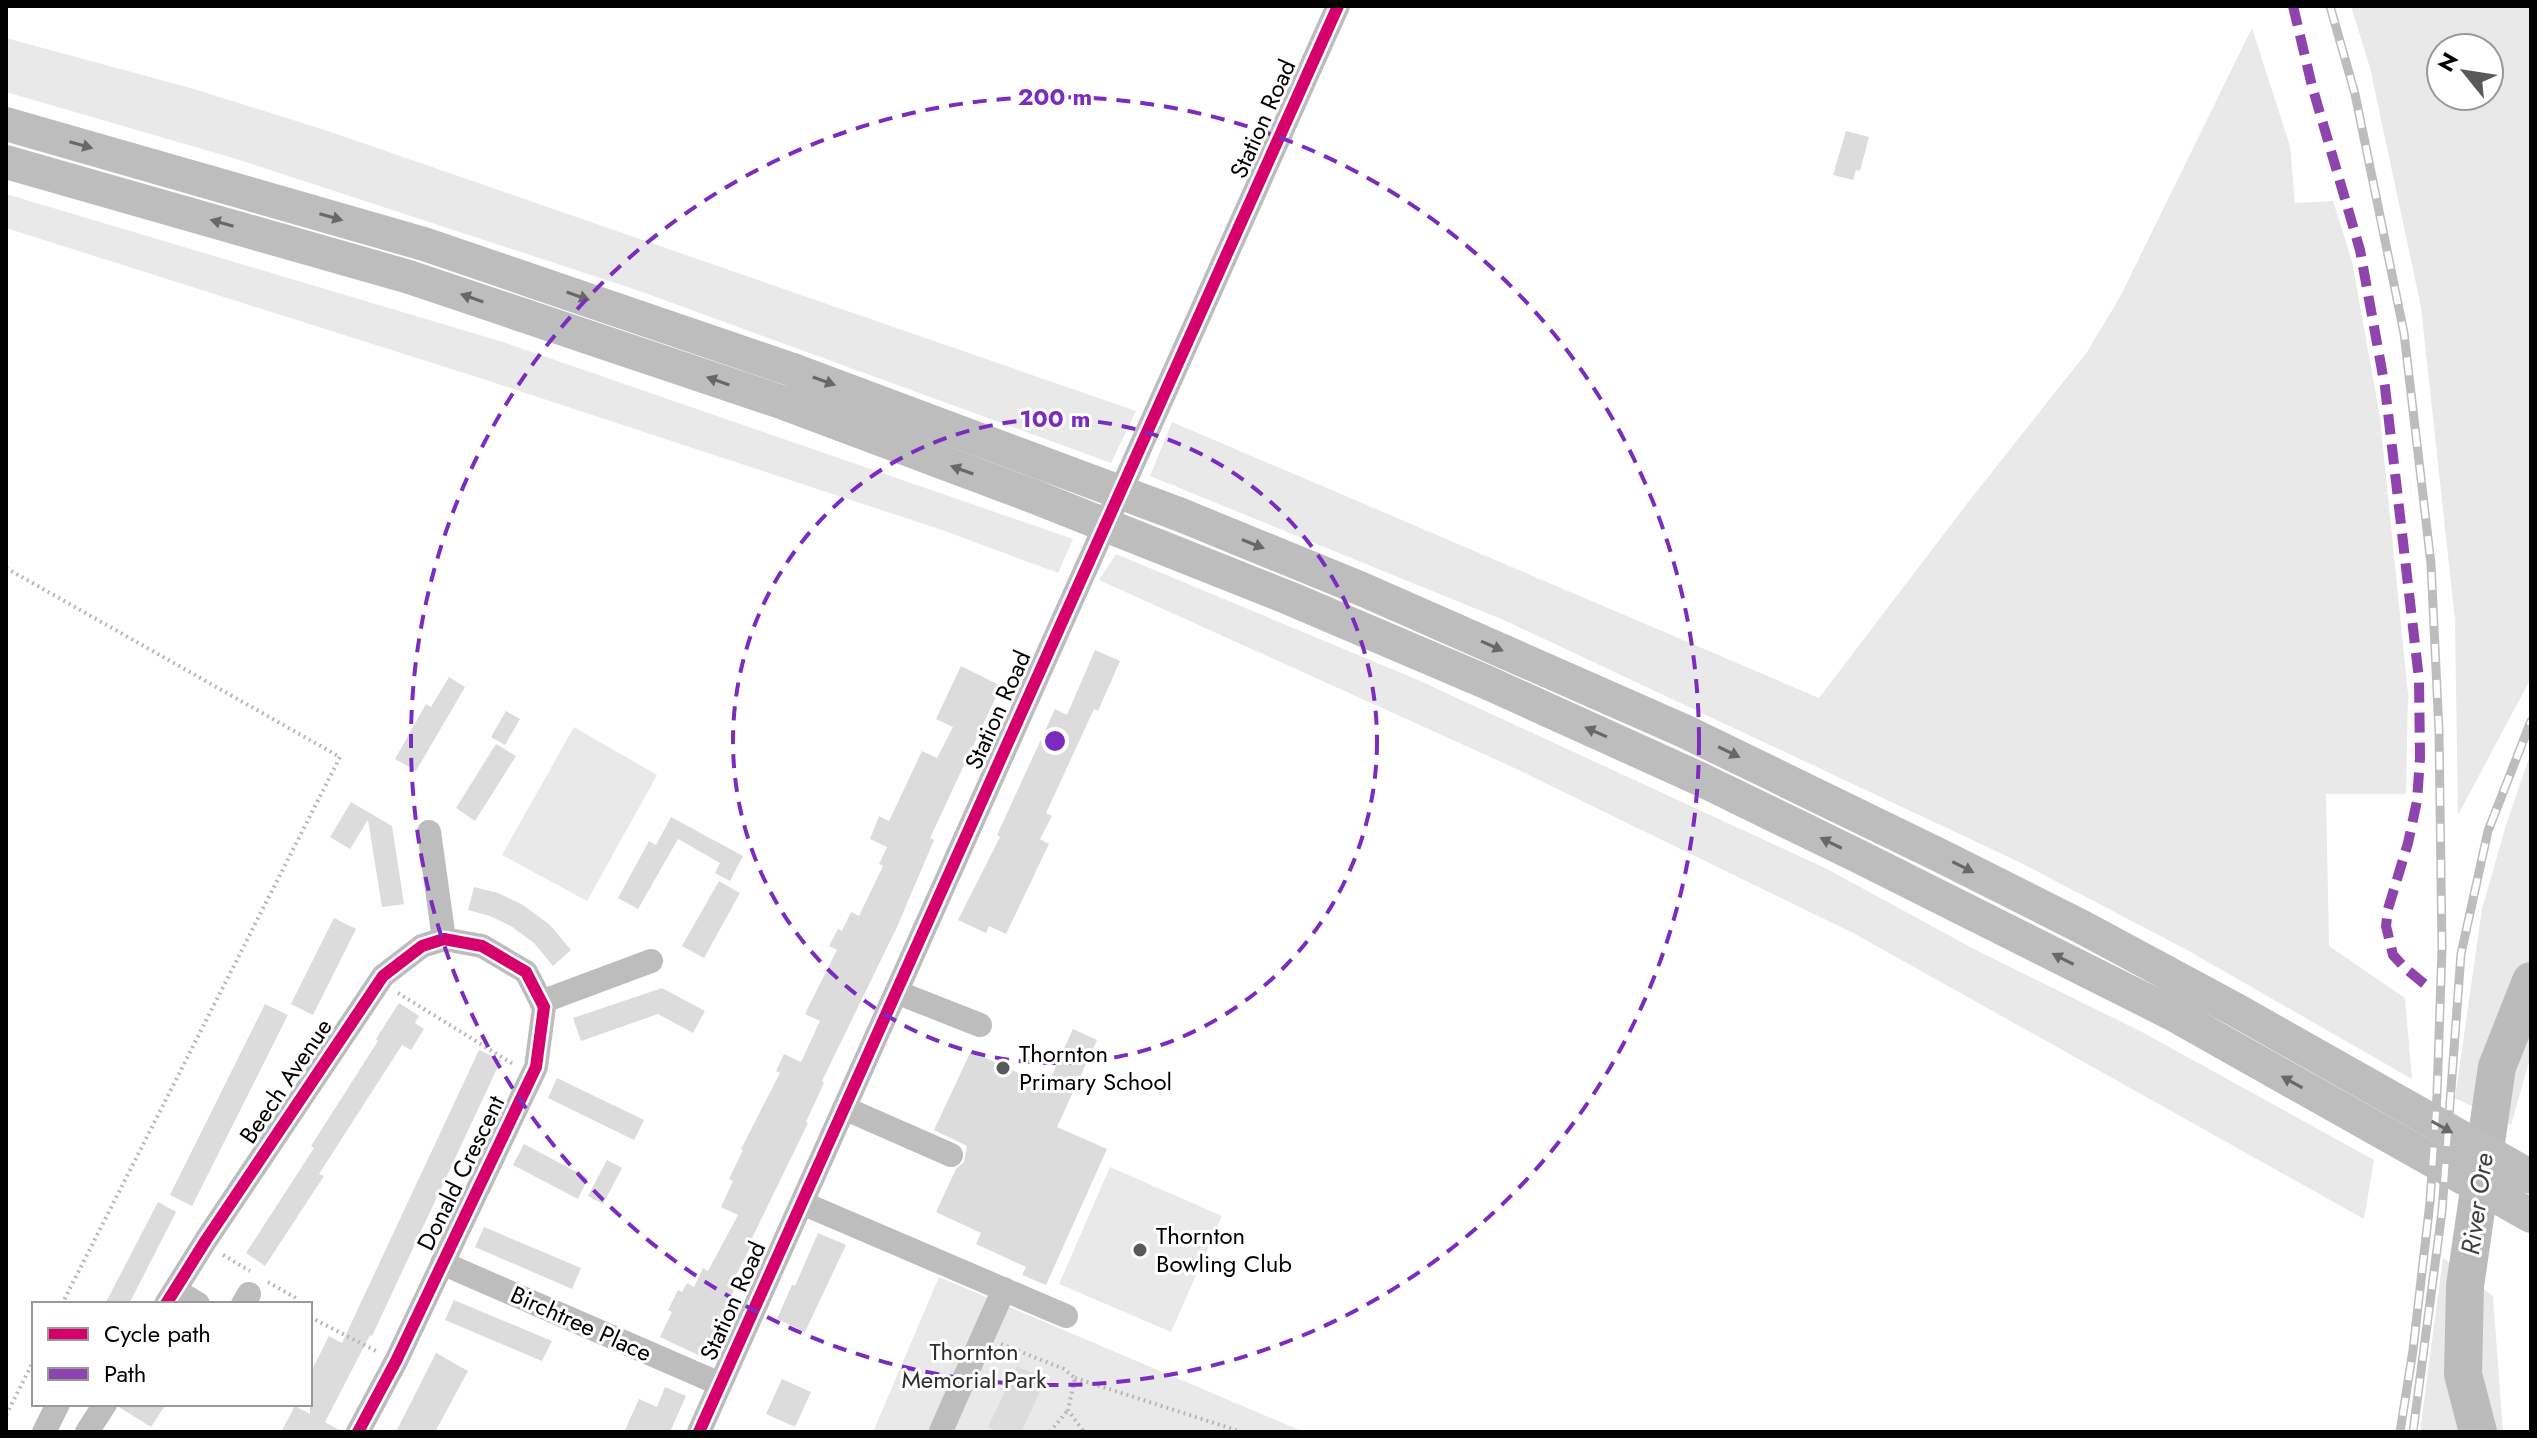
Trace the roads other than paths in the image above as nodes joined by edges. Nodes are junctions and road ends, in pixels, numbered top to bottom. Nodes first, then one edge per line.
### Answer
1 (1338, 6) edge
2 (6, 124) edge
3 (6, 162) edge
4 (429, 832) dead end
5 (444, 939) junction
6 (651, 961) dead end
7 (896, 992) junction
8 (541, 1002) junction
9 (980, 1025) dead end
10 (844, 1108) junction
11 (951, 1155) dead end
12 (2531, 1177) edge
13 (802, 1203) junction
14 (2524, 1212) edge
15 (442, 1263) junction
16 (1004, 1289) junction
17 (171, 1297) edge
18 (1066, 1316) dead end
19 (720, 1384) junction
20 (57, 1406) edge
21 (104, 1406) edge
22 (941, 1431) edge
23 (44, 1432) edge
24 (87, 1432) edge
25 (358, 1432) edge
26 (699, 1432) edge

1 - 7 street, Station Road
2 -> 12 highway
14 -> 3 highway
4 - 5 street
5 - 8 street
5 - 17 street, Beech Avenue
6 - 8 street
7 - 9 street
7 - 10 street, Station Road
8 - 15 street, Donald Crescent
10 - 11 street
10 - 13 street, Station Road
13 - 16 street
13 - 19 street, Station Road
15 - 19 street, Birchtree Place
15 - 25 street, Donald Crescent
16 - 18 street
16 - 22 street
19 - 26 street, Station Road
20 - 23 street
21 - 24 street

